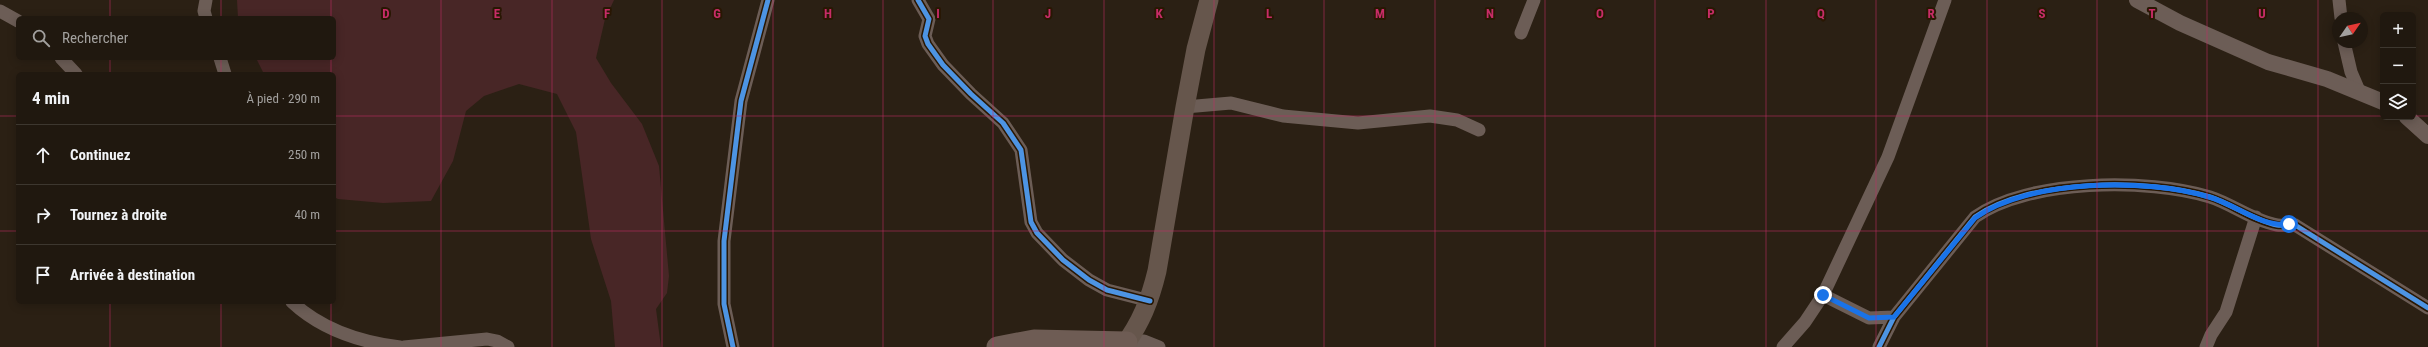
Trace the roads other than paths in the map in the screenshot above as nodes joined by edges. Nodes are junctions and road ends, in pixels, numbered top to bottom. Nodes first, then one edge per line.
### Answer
1 (206, 0) edge
2 (768, 0) edge
3 (918, 0) edge
4 (1208, 0) edge
5 (1534, 0) edge
6 (1945, 0) edge
7 (2137, 0) edge
8 (2339, 0) edge
9 (0, 11) edge
10 (2340, 12) edge
11 (205, 16) edge
12 (16, 20) edge
13 (1521, 33) dead end
14 (2345, 48) edge
15 (63, 60) edge
16 (221, 60) edge
17 (74, 72) edge
18 (224, 72) edge
19 (2360, 93) junction
20 (2380, 101) edge
21 (1185, 107) junction
22 (2409, 120) edge
23 (1479, 130) dead end
24 (2428, 136) edge
25 (2256, 217) junction
26 (1823, 295) junction
27 (1150, 300) junction
28 (294, 304) edge
29 (2428, 308) edge
30 (1894, 317) junction
31 (1869, 318) junction
32 (1882, 342) edge
33 (1125, 344) edge
34 (400, 347) edge
35 (404, 347) edge
36 (508, 347) edge
37 (733, 347) edge
38 (997, 347) edge
39 (1159, 347) edge
40 (1783, 347) edge
41 (2206, 347) edge

1 - 11 street
2 - 37 street
3 - 27 street
4 - 21 main road
5 - 13 street
6 - 26 street
7 - 19 street
8 - 10 street
9 - 12 street
14 - 19 street
15 - 17 street
16 - 18 street
19 - 20 street
21 - 23 street
21 - 27 main road
22 - 24 street
25 - 29 street
25 - 30 street
25 - 41 street
26 - 31 street
26 - 40 street
27 - 33 main road
28 - 34 street
30 - 31 street
30 - 32 street
31 - 32 street
33 - 38 main road
33 - 39 street
35 - 36 street

